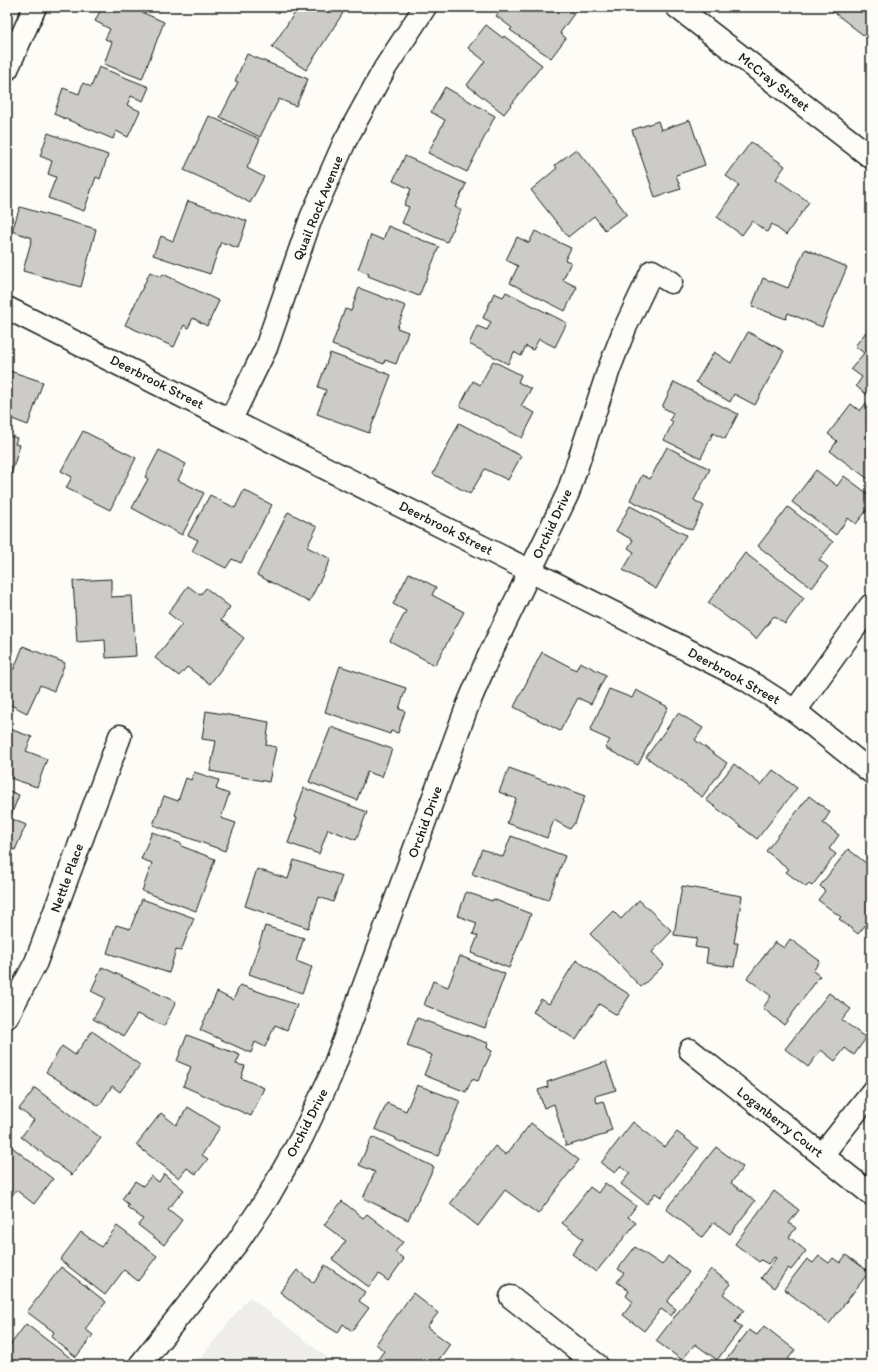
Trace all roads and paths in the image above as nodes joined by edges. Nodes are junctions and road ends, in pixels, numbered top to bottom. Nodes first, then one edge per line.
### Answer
1 (35, 7) edge
2 (425, 7) edge
3 (677, 7) edge
4 (7, 69) edge
5 (871, 157) edge
6 (671, 282) dead end
7 (7, 308) edge
8 (231, 419) junction
9 (530, 570) junction
10 (871, 605) edge
11 (795, 711) junction
12 (120, 736) dead end
13 (871, 772) edge
14 (7, 1017) edge
15 (690, 1050) dead end
16 (871, 1093) edge
17 (822, 1155) junction
18 (871, 1194) edge
19 (511, 1296) dead end
20 (140, 1365) edge
21 (597, 1365) edge

1 - 4 street
2 - 8 street, Quail Rock Avenue
3 - 5 street, McCray Street
6 - 9 street, Orchid Drive
7 - 8 street, Deerbrook Street
8 - 9 street, Deerbrook Street
9 - 11 street, Deerbrook Street
9 - 20 street, Orchid Drive
10 - 11 street
11 - 13 street, Deerbrook Street
12 - 14 street, Nettle Place
15 - 17 street, Loganberry Court
16 - 17 street
17 - 18 street, Loganberry Court
19 - 21 street

